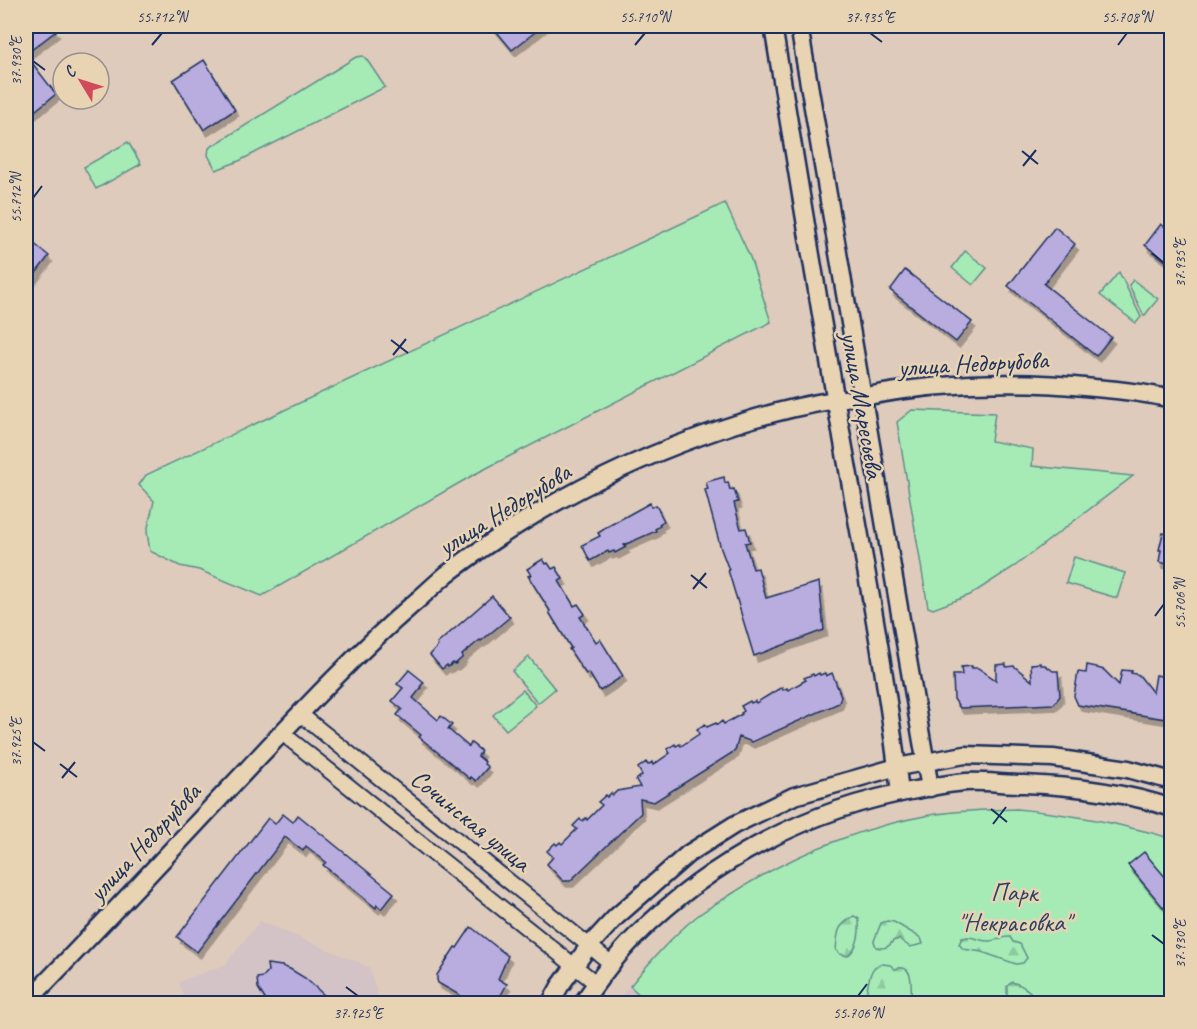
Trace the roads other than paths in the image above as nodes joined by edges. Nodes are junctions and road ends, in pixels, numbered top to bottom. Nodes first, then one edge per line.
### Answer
1 (773, 26) edge
2 (800, 26) edge
3 (862, 397) junction
4 (1172, 399) edge
5 (836, 400) junction
6 (300, 714) junction
7 (282, 733) junction
8 (926, 762) junction
9 (897, 767) junction
10 (1172, 781) edge
11 (844, 782) junction
12 (930, 788) junction
13 (900, 793) junction
14 (849, 806) junction
15 (1172, 808) edge
16 (590, 946) junction
17 (612, 964) junction
18 (574, 967) junction
19 (597, 984) junction
20 (26, 1003) edge
21 (550, 1004) edge
22 (582, 1004) edge

1 - 5 street, улица Маресьева
2 - 3 street, улица Маресьева
3 - 4 street, улица Недорубова
3 - 5 street, улица Недорубова
3 - 8 street, улица Маресьева
5 - 6 street, улица Недорубова
5 - 9 street, улица Маресьева
6 - 7 street, улица Недорубова
6 - 16 street, Сочинская улица
7 - 18 street, Сочинская улица
7 - 20 street, улица Недорубова
8 - 9 street
8 - 10 street
8 - 12 street, улица Маресьева
9 - 11 street
9 - 13 street, улица Маресьева
11 - 14 street
11 - 16 street
12 - 13 street
12 - 15 street
13 - 14 street
14 - 17 street
16 - 17 street, Сочинская улица
16 - 18 street
17 - 19 street
18 - 19 street, Сочинская улица
18 - 21 street
19 - 22 street

